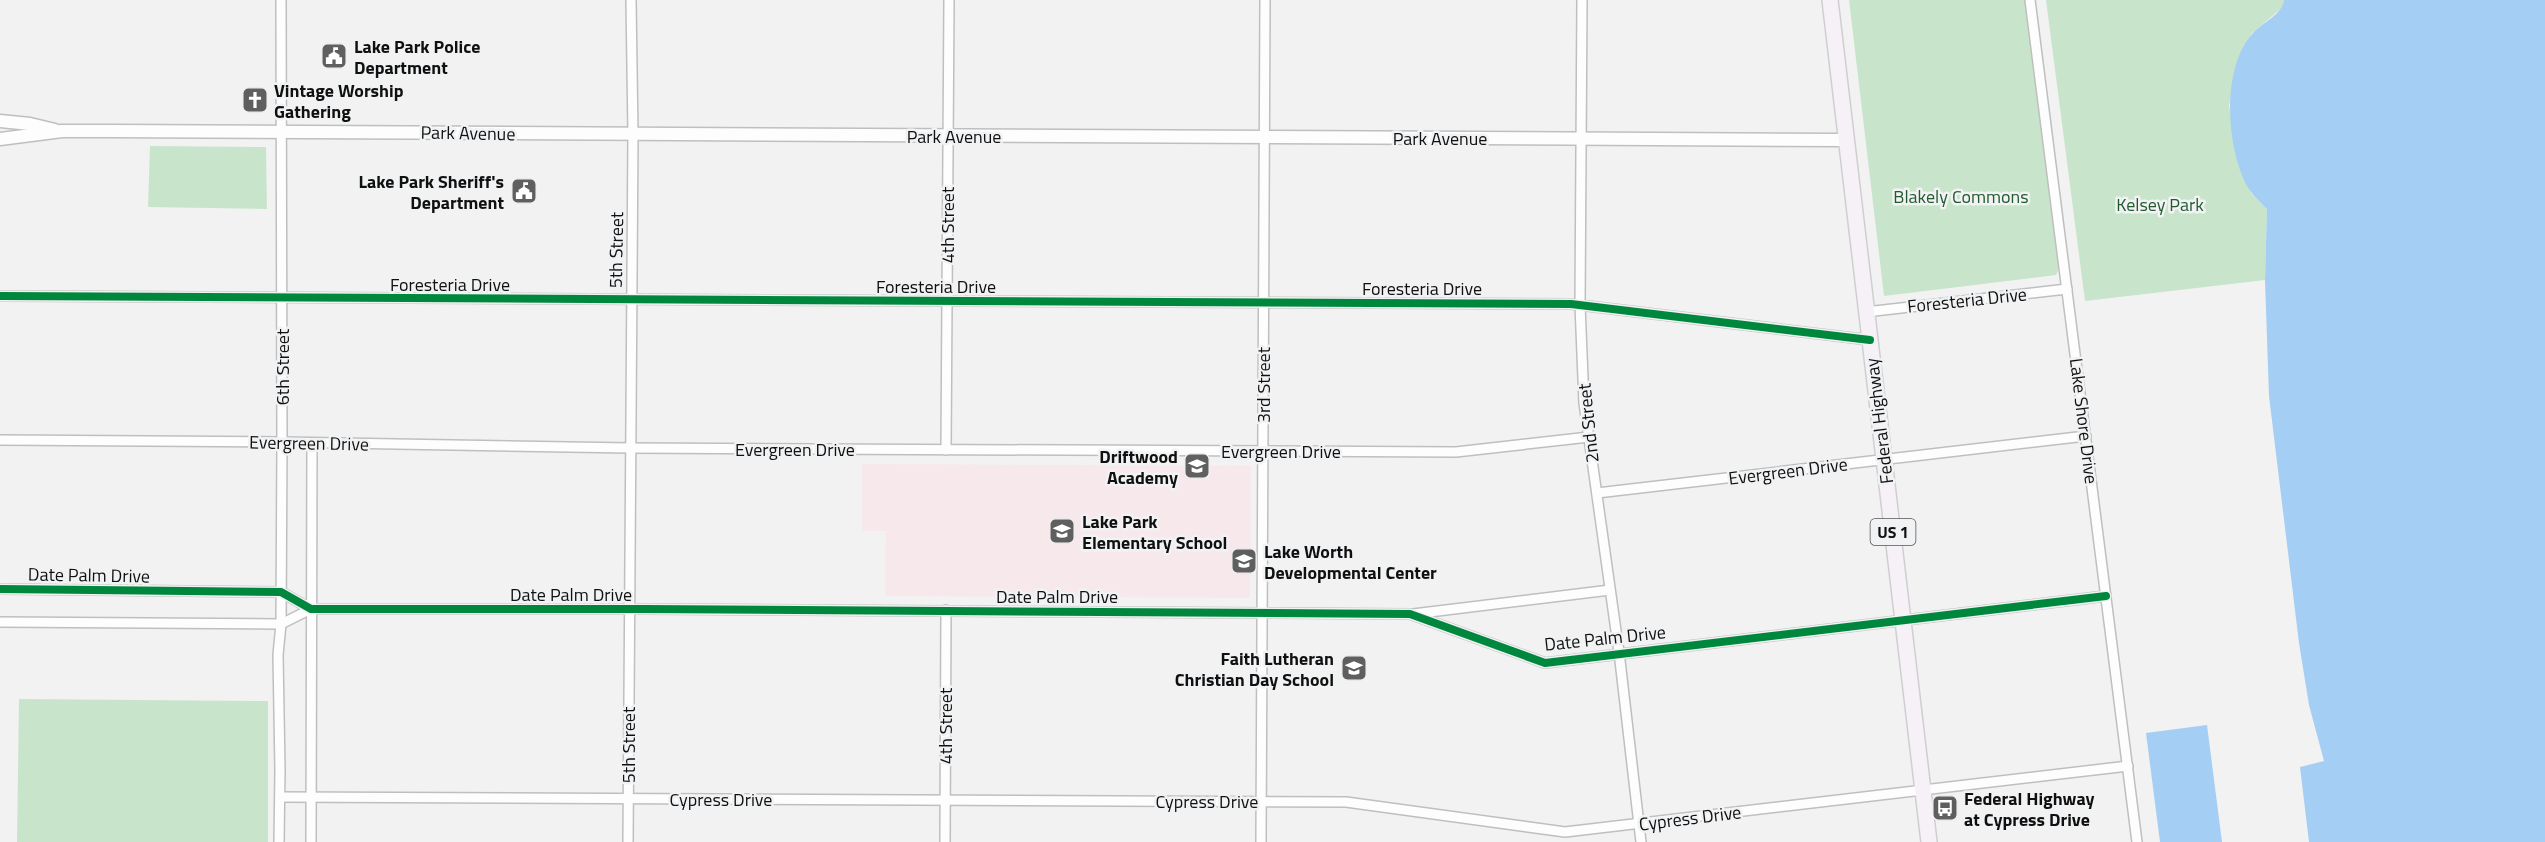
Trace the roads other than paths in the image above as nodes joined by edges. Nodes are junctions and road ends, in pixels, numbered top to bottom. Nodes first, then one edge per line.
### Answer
1 (281, 0) edge
2 (631, 0) edge
3 (949, 0) edge
4 (1265, 0) edge
5 (1582, 0) edge
6 (1830, 0) edge
7 (2030, 0) edge
8 (0, 122) edge
9 (62, 131) junction
10 (282, 131) junction
11 (633, 134) junction
12 (948, 135) junction
13 (1264, 137) junction
14 (0, 139) edge
15 (1581, 139) junction
16 (1846, 140) junction
17 (2067, 289) junction
18 (0, 296) edge
19 (282, 298) junction
20 (630, 299) junction
21 (947, 301) junction
22 (1264, 303) junction
23 (1580, 305) junction
24 (1866, 312) junction
25 (1870, 340) junction
26 (1589, 436) junction
27 (2086, 436) junction
28 (0, 440) edge
29 (282, 442) junction
30 (312, 443) junction
31 (630, 448) junction
32 (946, 450) junction
33 (1263, 451) junction
34 (1884, 459) junction
35 (1597, 493) junction
36 (0, 589) edge
37 (1610, 590) junction
38 (281, 592) junction
39 (2106, 596) junction
40 (311, 609) junction
41 (629, 609) junction
42 (946, 610) junction
43 (1262, 612) junction
44 (1410, 614) junction
45 (1903, 620) junction
46 (0, 622) edge
47 (281, 624) junction
48 (1619, 652) junction
49 (2128, 766) junction
50 (1923, 790) junction
51 (280, 797) junction
52 (311, 797) junction
53 (628, 798) junction
54 (945, 800) junction
55 (1261, 801) junction
56 (1639, 824) junction
57 (279, 842) edge
58 (311, 842) edge
59 (628, 842) edge
60 (945, 842) edge
61 (1261, 842) edge
62 (1641, 842) edge
63 (1929, 842) edge
64 (2137, 842) edge

1 - 10 street, 6th Street
2 - 11 street, 5th Street
3 - 12 street, 4th Street
4 - 13 street, 3rd Street
5 - 15 street, 2nd Street
6 - 16 main road, Federal Highway / US 1
7 - 17 street, Lake Shore Drive
8 - 9 street, Park Avenue
9 - 10 street, Park Avenue
9 - 14 street, Park Avenue
10 - 11 street, Park Avenue
10 - 19 street, 6th Street
11 - 12 street, Park Avenue
11 - 20 street, 5th Street
12 - 13 street, Park Avenue
12 - 21 street, 4th Street
13 - 15 street, Park Avenue
13 - 22 street, 3rd Street
15 - 16 street, Park Avenue
15 - 23 street, 2nd Street
16 - 24 main road, Federal Highway / US 1
17 - 24 street, Foresteria Drive
17 - 27 street, Lake Shore Drive
18 - 19 street, Foresteria Drive
19 - 20 street, Foresteria Drive
19 - 29 street, 6th Street
20 - 21 street, Foresteria Drive
20 - 31 street, 5th Street
21 - 22 street, Foresteria Drive
21 - 32 street, 4th Street
22 - 23 street, Foresteria Drive
22 - 33 street, 3rd Street
23 - 25 street, Foresteria Drive
23 - 26 street, 2nd Street
24 - 25 main road, Federal Highway / US 1
25 - 34 main road, Federal Highway / US 1
26 - 33 street, Evergreen Drive
26 - 35 street, 2nd Street
27 - 34 street, Evergreen Drive
27 - 39 street, Lake Shore Drive
28 - 29 street, Evergreen Drive
29 - 30 street, Evergreen Drive
29 - 38 street, 6th Street
30 - 31 street, Evergreen Drive
30 - 40 street
31 - 32 street, Evergreen Drive
31 - 41 street, 5th Street
32 - 33 street, Evergreen Drive
33 - 43 street, 3rd Street
34 - 35 street, Evergreen Drive
34 - 45 main road, Federal Highway / US 1
35 - 37 street, 2nd Street
36 - 38 street, Date Palm Drive
37 - 44 street, Date Palm Drive
37 - 48 street, 2nd Street
38 - 40 street, Date Palm Drive
38 - 47 street, 6th Street
39 - 45 street, Date Palm Drive
39 - 49 street, Lake Shore Drive
40 - 41 street, Date Palm Drive
40 - 47 street, Date Palm Drive
40 - 52 street
41 - 42 street, Date Palm Drive
41 - 53 street, 5th Street
42 - 43 street, Date Palm Drive
42 - 54 street, 4th Street
43 - 44 street, Date Palm Drive
43 - 55 street, 3rd Street
44 - 48 street, Date Palm Drive
45 - 48 street, Date Palm Drive
45 - 50 main road, Federal Highway / US 1
46 - 47 street, Date Palm Drive
47 - 51 street, 6th Street
48 - 56 street, 2nd Street
49 - 50 street, Cypress Drive
49 - 64 street, Lake Shore Drive
50 - 56 street, Cypress Drive
50 - 63 main road, Federal Highway / US 1
51 - 52 street, Cypress Drive
51 - 57 street, 6th Street
52 - 53 street, Cypress Drive
52 - 58 street
53 - 54 street, Cypress Drive
53 - 59 street, 5th Street
54 - 55 street, Cypress Drive
54 - 60 street, 4th Street
55 - 56 street, Cypress Drive
55 - 61 street, 3rd Street
56 - 62 street, 2nd Street

